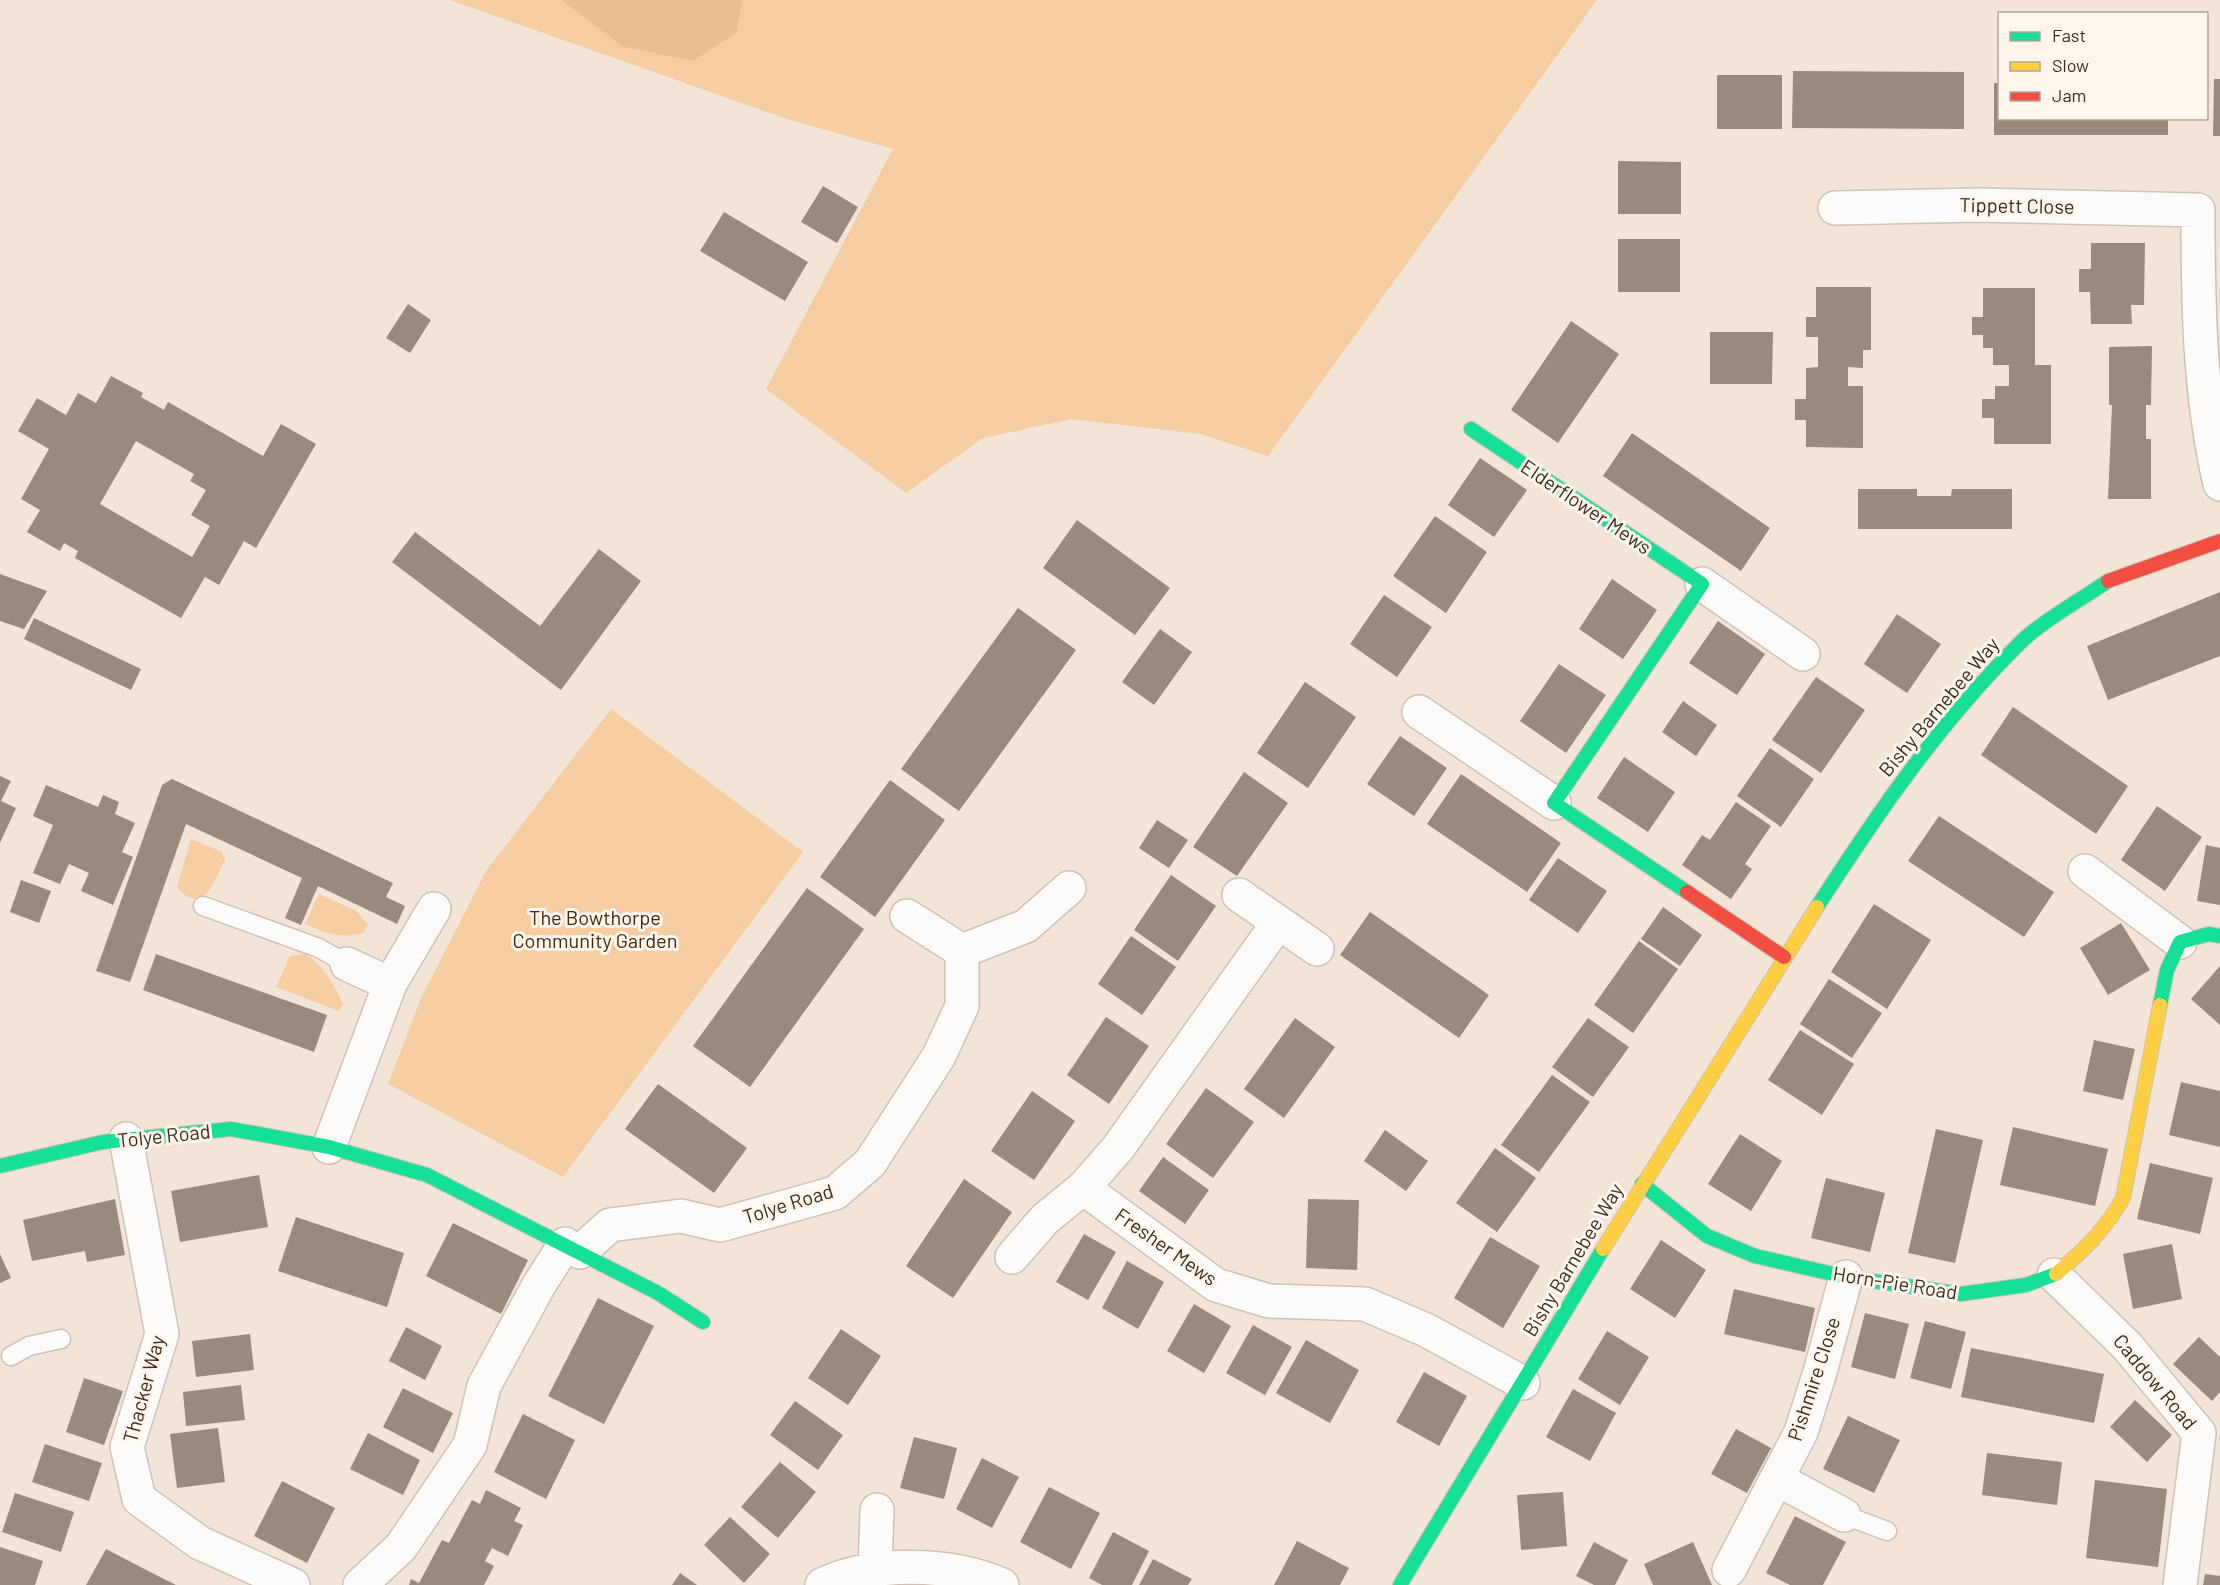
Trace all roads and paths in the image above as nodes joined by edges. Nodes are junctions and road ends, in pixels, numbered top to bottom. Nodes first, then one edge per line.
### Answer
1 (1835, 208) dead end
2 (2209, 210) edge
3 (1472, 429) dead end
4 (2220, 484) edge
5 (2220, 541) edge
6 (1701, 584) junction
7 (1803, 654) dead end
8 (1419, 712) dead end
9 (1554, 803) junction
10 (2085, 871) dead end
11 (1069, 888) dead end
12 (1239, 895) dead end
13 (203, 906) dead end
14 (434, 909) dead end
15 (908, 916) dead end
16 (1278, 923) junction
17 (2220, 936) edge
18 (2180, 942) junction
19 (1317, 949) dead end
20 (962, 951) junction
21 (1784, 957) junction
22 (347, 964) joint
23 (390, 984) junction
24 (126, 1139) junction
25 (330, 1147) junction
26 (0, 1166) edge
27 (1642, 1184) junction
28 (1083, 1188) junction
29 (572, 1248) junction
30 (1012, 1257) dead end
31 (2054, 1275) junction
32 (1846, 1277) junction
33 (703, 1322) dead end
34 (61, 1339) dead end
35 (11, 1356) dead end
36 (1523, 1383) junction
37 (1777, 1479) junction
38 (877, 1510) dead end
39 (1844, 1515) joint
40 (1887, 1531) dead end
41 (875, 1569) junction
42 (1729, 1570) dead end
43 (294, 1585) edge
44 (360, 1585) edge
45 (822, 1585) edge
46 (1002, 1585) edge
47 (1400, 1585) edge
48 (2180, 1585) edge

1 - 2 street, Tippett Close
2 - 4 street, Tippett Close
3 - 6 street, Elderflower Mews
5 - 21 street, Bishy Barnebee Way
6 - 7 street, Elderflower Mews
6 - 9 street
8 - 9 street
9 - 21 street
10 - 18 street
11 - 20 street
12 - 16 street
13 - 22 lane
14 - 23 street
15 - 20 street
16 - 19 street
16 - 28 street
17 - 18 street
18 - 31 street, Horn-Pie Road
20 - 29 street, Tolye Road
21 - 27 street, Bishy Barnebee Way
22 - 23 street
23 - 25 street
24 - 25 street, Tolye Road
24 - 26 street, Tolye Road
24 - 43 street, Thacker Way
25 - 29 street, Tolye Road
27 - 32 street, Horn-Pie Road
27 - 36 street, Bishy Barnebee Way
28 - 30 street
28 - 36 street, Fresher Mews
29 - 33 street, Tolye Road
29 - 44 street
31 - 32 street, Horn-Pie Road
31 - 48 street, Caddow Road
32 - 37 street, Pishmire Close
34 - 35 lane
36 - 47 street, Bishy Barnebee Way
37 - 39 street
37 - 42 street, Pishmire Close
38 - 41 street
39 - 40 lane
41 - 45 street
41 - 46 street

